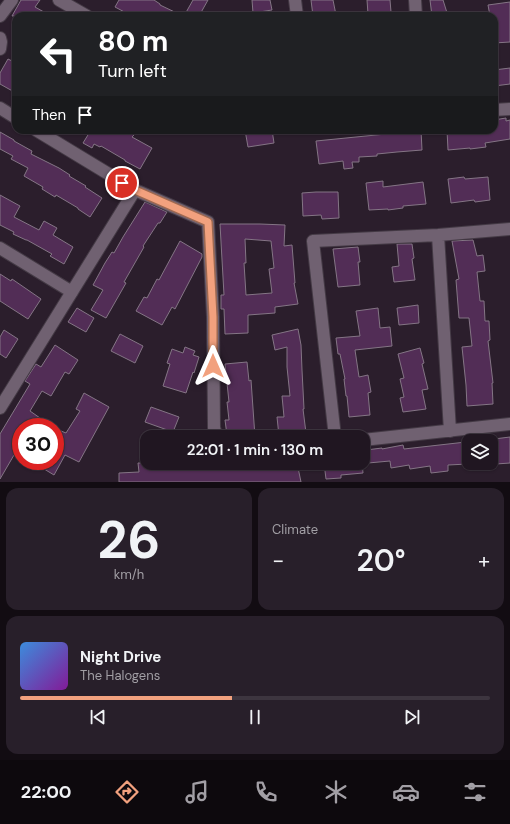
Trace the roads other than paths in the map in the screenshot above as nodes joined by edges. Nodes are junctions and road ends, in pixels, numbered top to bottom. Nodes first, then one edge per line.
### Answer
1 (12, 0) edge
2 (59, 0) edge
3 (295, 0) edge
4 (415, 0) edge
5 (79, 12) edge
6 (296, 12) edge
7 (416, 12) edge
8 (0, 16) edge
9 (0, 38) edge
10 (0, 49) edge
11 (0, 108) edge
12 (510, 109) edge
13 (498, 110) edge
14 (12, 116) edge
15 (43, 134) edge
16 (135, 190) junction
17 (510, 229) edge
18 (438, 236) junction
19 (0, 248) edge
20 (72, 292) junction
21 (4, 395) edge
22 (0, 408) edge
23 (510, 424) edge
24 (215, 430) edge
25 (333, 430) edge
26 (450, 431) junction
27 (370, 439) edge

1 - 8 street
2 - 5 street
3 - 6 street
4 - 7 street
9 - 10 street
11 - 14 street
12 - 13 street
15 - 16 street
16 - 20 street
16 - 24 street
17 - 18 street
18 - 25 street
18 - 26 street
19 - 20 street
20 - 21 street
21 - 22 street
23 - 26 street
26 - 27 street

